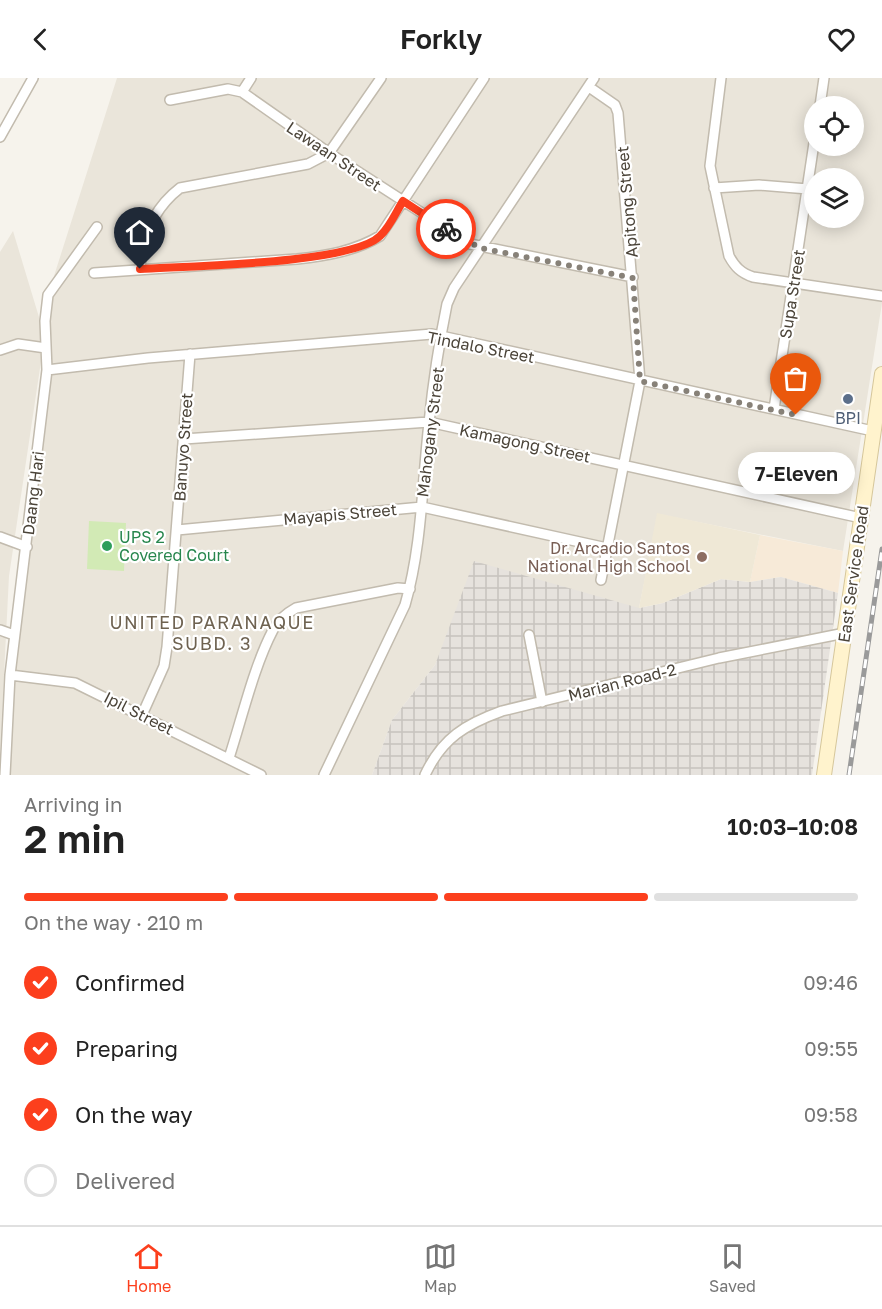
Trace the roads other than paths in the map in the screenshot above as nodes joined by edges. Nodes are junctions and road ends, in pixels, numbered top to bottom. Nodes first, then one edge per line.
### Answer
1 (33, 78) edge
2 (251, 78) edge
3 (381, 78) edge
4 (484, 78) edge
5 (721, 78) edge
6 (824, 78) edge
7 (591, 82) edge
8 (242, 92) junction
9 (821, 96) edge
10 (171, 100) dead end
11 (0, 136) edge
12 (328, 153) junction
13 (714, 188) junction
14 (804, 189) edge
15 (403, 201) junction
16 (804, 216) edge
17 (97, 227) dead end
18 (480, 248) junction
19 (140, 269) junction
20 (94, 273) dead end
21 (633, 278) junction
22 (794, 282) junction
23 (882, 296) edge
24 (442, 336) junction
25 (46, 348) junction
26 (0, 350) edge
27 (190, 354) junction
28 (47, 370) junction
29 (882, 374) edge
30 (640, 381) junction
31 (774, 409) junction
32 (429, 422) junction
33 (873, 431) junction
34 (184, 439) junction
35 (625, 464) junction
36 (422, 507) junction
37 (861, 518) junction
38 (177, 530) junction
39 (0, 537) edge
40 (27, 548) junction
41 (607, 548) junction
42 (602, 579) dead end
43 (410, 590) junction
44 (0, 630) edge
45 (845, 633) junction
46 (14, 635) junction
47 (529, 635) dead end
48 (10, 675) junction
49 (542, 702) junction
50 (142, 715) junction
51 (229, 758) junction
52 (5, 775) edge
53 (261, 775) edge
54 (324, 775) edge
55 (425, 775) edge
56 (824, 775) edge

1 - 11 street
2 - 8 street
3 - 12 street
4 - 15 street
5 - 13 street
6 - 9 street
7 - 18 street, Mahogany Street
7 - 21 street, Apitong Street
8 - 10 street
8 - 12 street, Lawaan Street
12 - 15 street, Lawaan Street
12 - 19 street
13 - 14 street
13 - 22 street
15 - 18 street, Lawaan Street
15 - 19 street
16 - 22 street, Supa Street
17 - 25 street, Daang Hari
18 - 21 street, Lawaan Street
18 - 24 street, Mahogany Street
19 - 20 street
21 - 30 street, Apitong Street
22 - 23 street
22 - 31 street, Supa Street
24 - 27 street, Tindalo Street
24 - 30 street, Tindalo Street
24 - 32 street, Mahogany Street
25 - 26 street
25 - 28 street, Daang Hari
27 - 28 street, Tindalo Street
27 - 34 street, Banuyo Street
28 - 40 street, Daang Hari
29 - 33 main road, East Service Road
30 - 31 street, Tindalo Street
30 - 35 street, Apitong Street
31 - 33 street, Tindalo Street
32 - 34 street, Kamagong Street
32 - 35 street, Kamagong Street
32 - 36 street, Mahogany Street
33 - 37 main road, East Service Road
34 - 38 street, Banuyo Street
35 - 37 street, Kamagong Street
35 - 41 street, Apitong Street
36 - 38 street, Mayapis Street
36 - 41 street, Mayapis Street
36 - 43 street, Mahogany Street
37 - 45 main road, East Service Road
38 - 50 street, Banuyo Street
39 - 40 street
40 - 46 street, Daang Hari
41 - 42 street, Apitong Street
43 - 51 street
43 - 54 street, Mahogany Street
44 - 46 street
45 - 49 street, Marian Road-2
45 - 56 main road, East Service Road
46 - 48 street, Daang Hari
47 - 49 street
48 - 50 street, Ipil Street
48 - 52 street, Daang Hari
49 - 55 street, Marian Road-2
50 - 51 street, Ipil Street
51 - 53 street, Ipil Street

